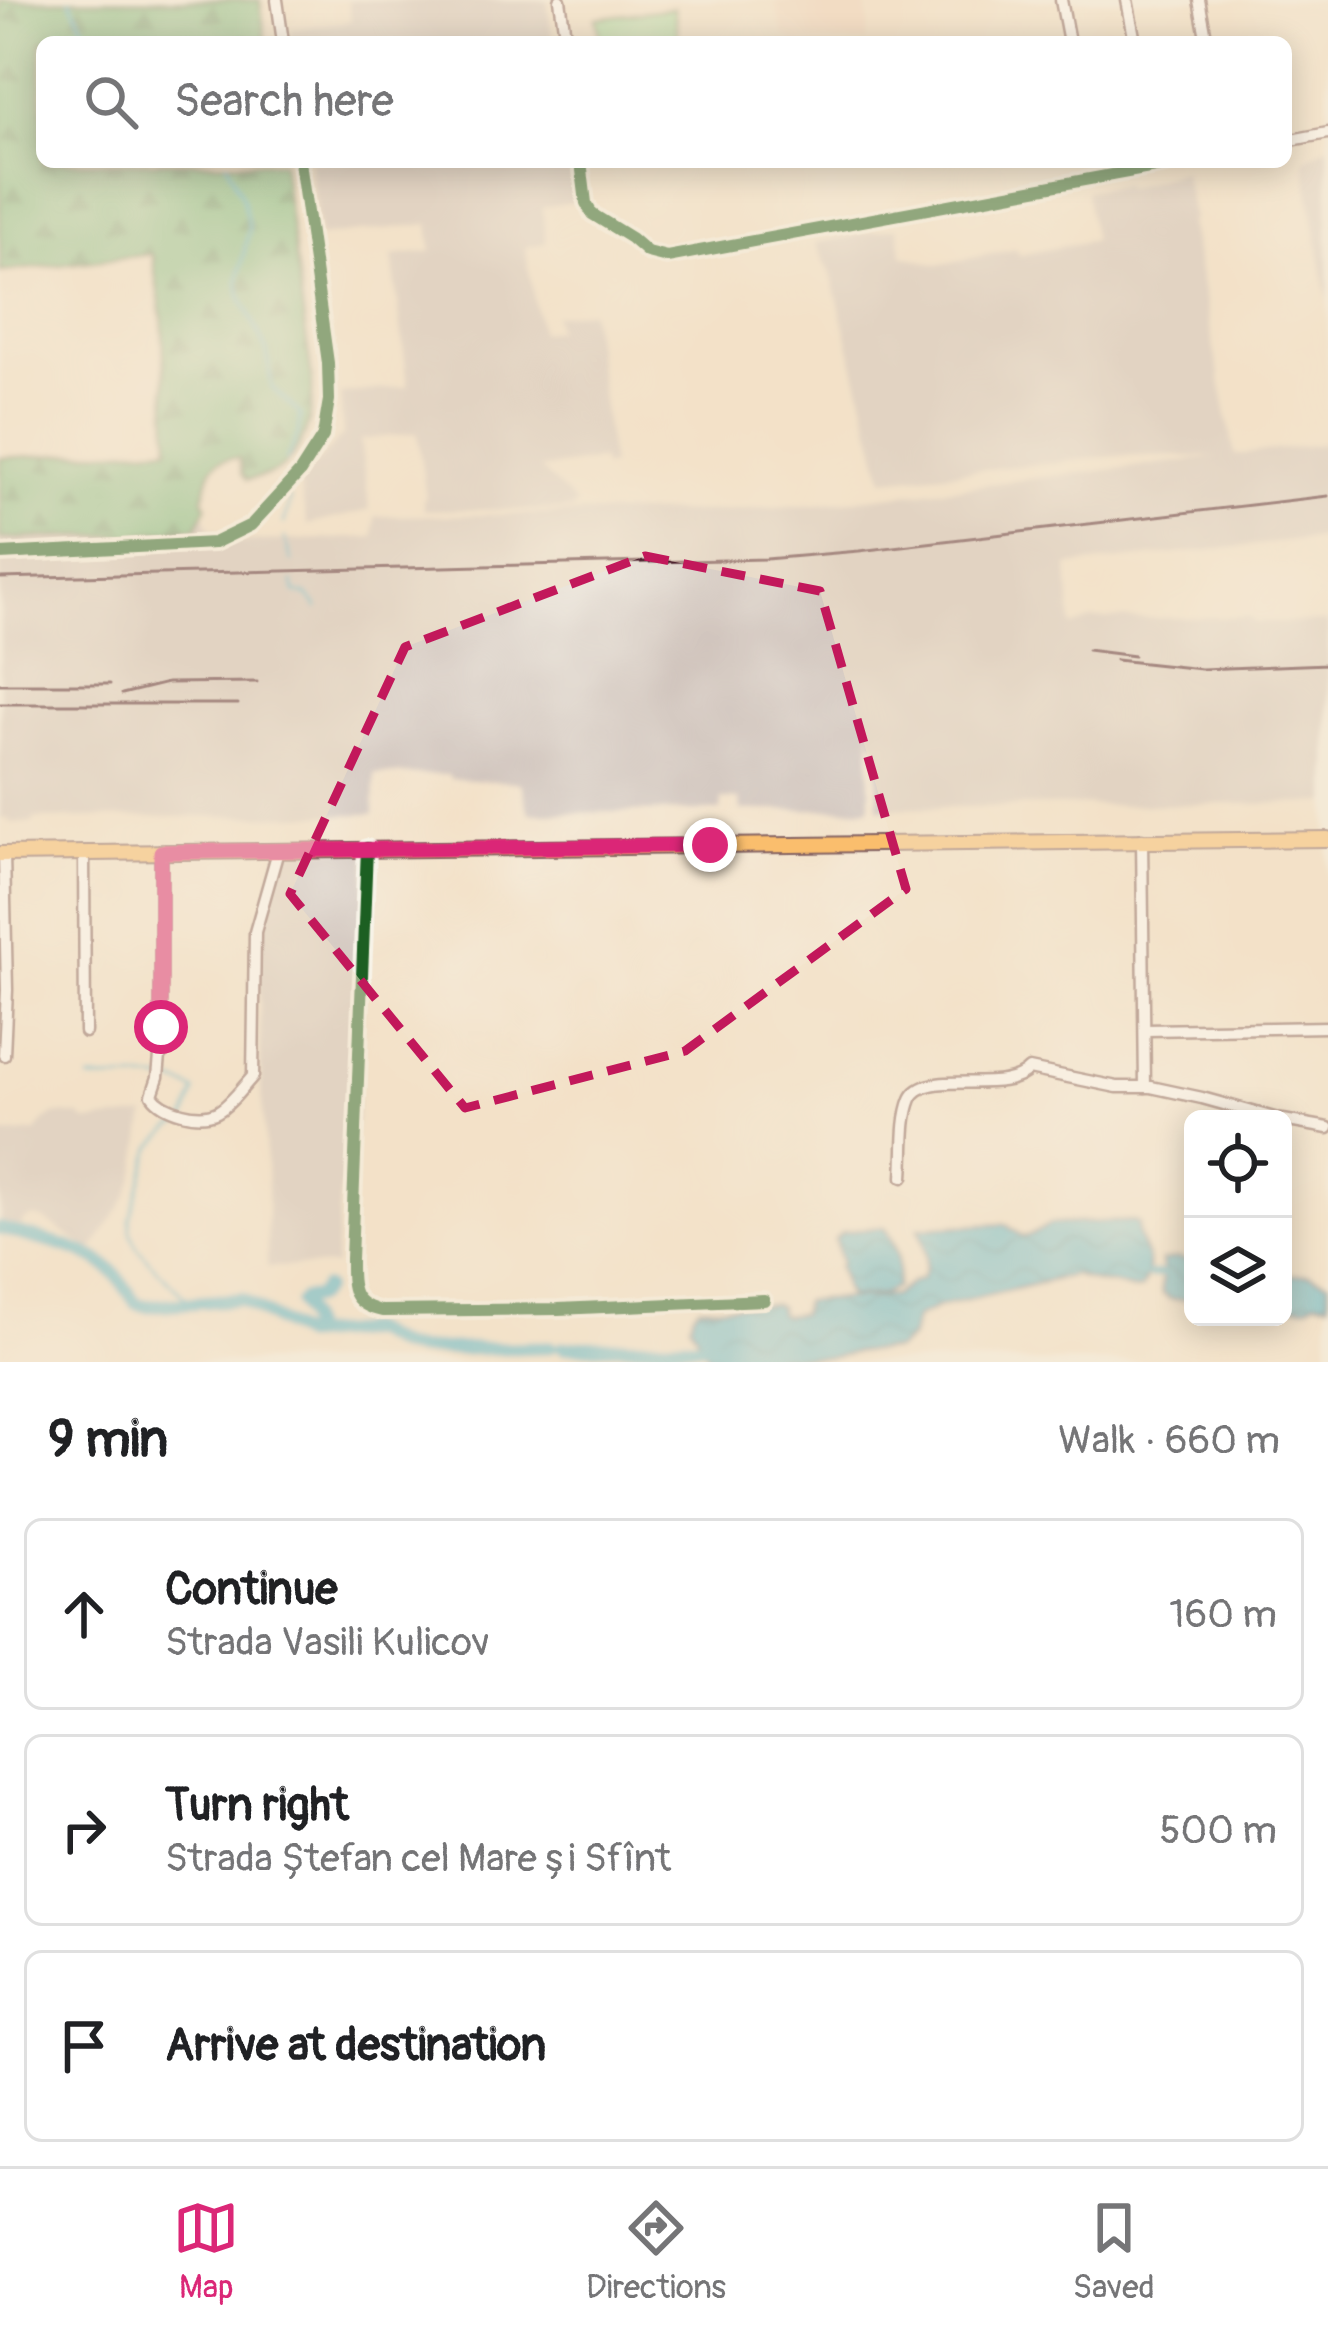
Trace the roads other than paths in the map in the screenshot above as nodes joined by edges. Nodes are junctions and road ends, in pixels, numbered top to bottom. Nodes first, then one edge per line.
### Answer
1 (277, 0) edge
2 (560, 0) edge
3 (1061, 0) edge
4 (1127, 0) edge
5 (1199, 0) edge
6 (282, 36) edge
7 (565, 36) edge
8 (1068, 36) edge
9 (1134, 36) edge
10 (1206, 36) edge
11 (1328, 133) edge
12 (1292, 139) edge
13 (301, 168) edge
14 (582, 168) edge
15 (1096, 168) edge
16 (1148, 168) edge
17 (1098, 177) junction
18 (0, 554) edge
19 (1142, 839) junction
20 (1328, 839) edge
21 (367, 848) junction
22 (278, 851) junction
23 (161, 852) junction
24 (84, 853) junction
25 (2, 854) edge
26 (1328, 1027) edge
27 (1146, 1030) junction
28 (85, 1031) dead end
29 (4, 1055) dead end
30 (1145, 1087) junction
31 (1245, 1110) edge
32 (1292, 1122) edge
33 (1328, 1127) edge
34 (903, 1177) dead end
35 (764, 1300) dead end

1 - 6 street
2 - 7 street
3 - 8 street
4 - 9 street
5 - 10 street
11 - 12 street
13 - 18 street
14 - 17 street
15 - 17 street
16 - 17 street
19 - 20 main road
19 - 21 main road
19 - 27 street
21 - 22 main road
21 - 35 street
22 - 23 main road
22 - 23 street
23 - 24 main road
24 - 25 main road
24 - 28 street
25 - 29 street
26 - 27 street
27 - 30 street
30 - 31 street
30 - 34 street
32 - 33 street

